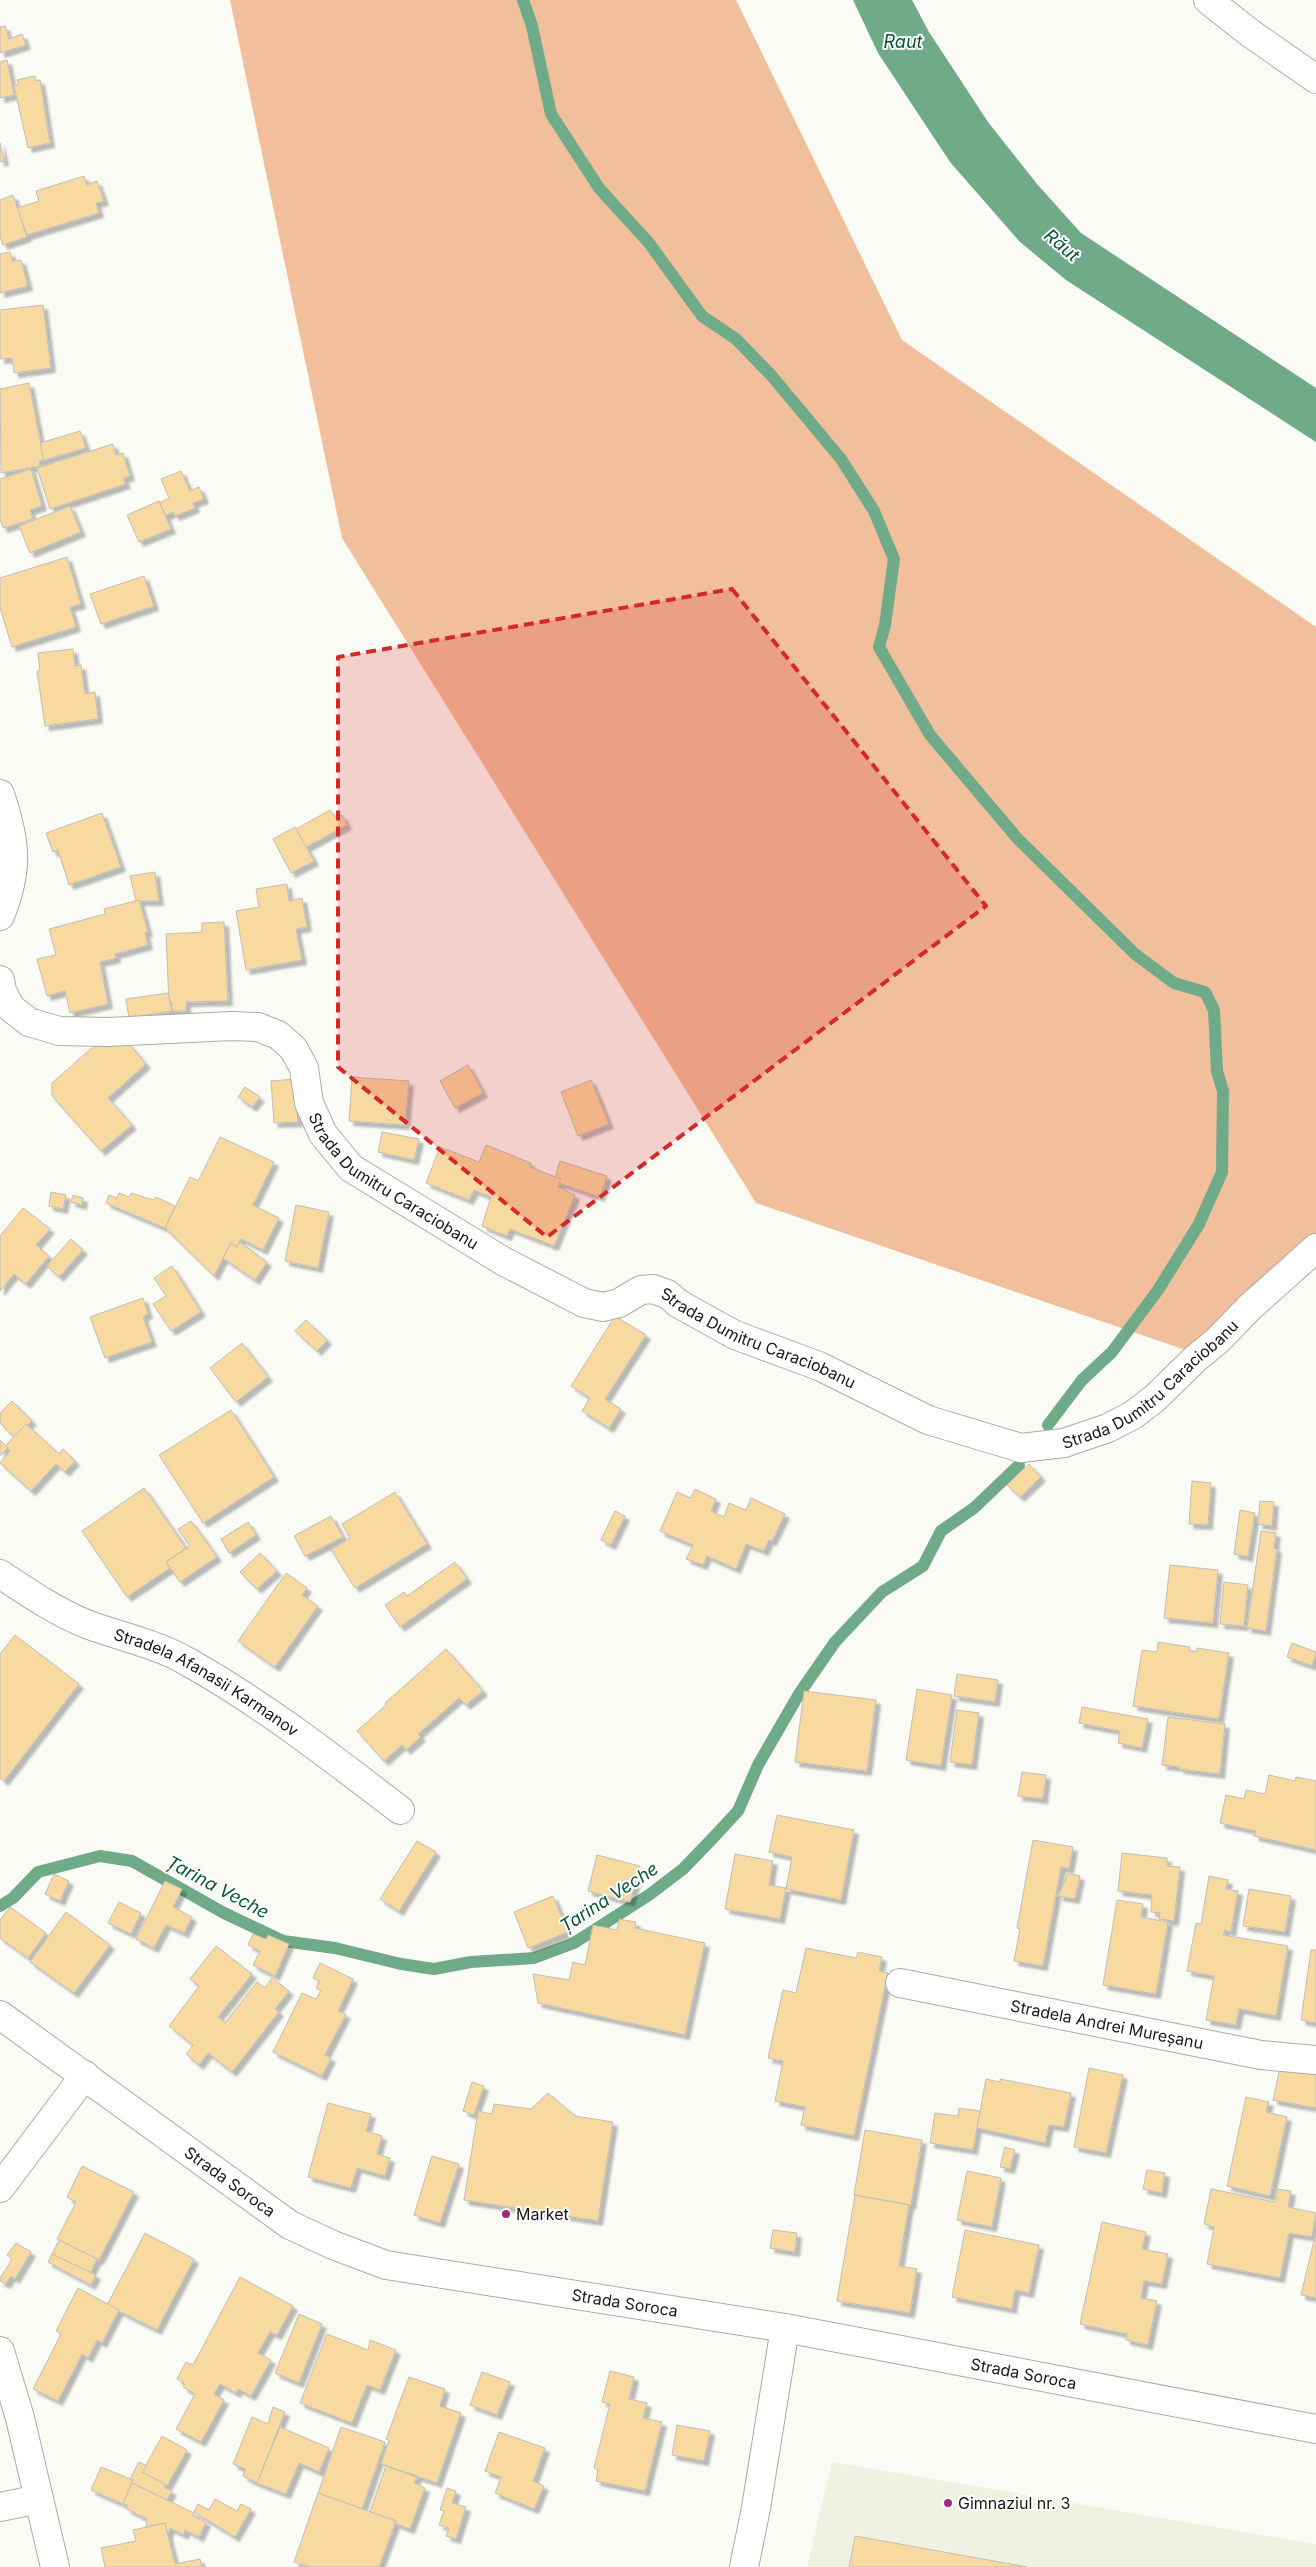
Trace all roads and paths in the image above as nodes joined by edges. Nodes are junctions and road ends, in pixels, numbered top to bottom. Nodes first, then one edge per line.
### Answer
1 (1208, 0) edge
2 (1316, 79) edge
3 (0, 794) edge
4 (0, 916) edge
5 (0, 980) edge
6 (1316, 1248) edge
7 (0, 1574) edge
8 (400, 1810) dead end
9 (900, 1983) dead end
10 (0, 2015) edge
11 (1316, 2060) edge
12 (85, 2075) junction
13 (0, 2188) edge
14 (785, 2328) junction
15 (0, 2351) edge
16 (1316, 2429) edge
17 (39, 2499) junction
18 (0, 2507) edge
19 (55, 2567) edge
20 (744, 2567) edge

1 - 2 street
3 - 4 street
5 - 6 street, Strada Dumitru Caraciobanu
7 - 8 street, Stradela Afanasii Karmanov
9 - 11 street, Stradela Andrei Mureșanu
10 - 12 street, Strada Soroca
12 - 13 street
12 - 14 street, Strada Soroca
14 - 16 street, Strada Soroca
14 - 20 street
15 - 17 street
17 - 18 street
17 - 19 street

